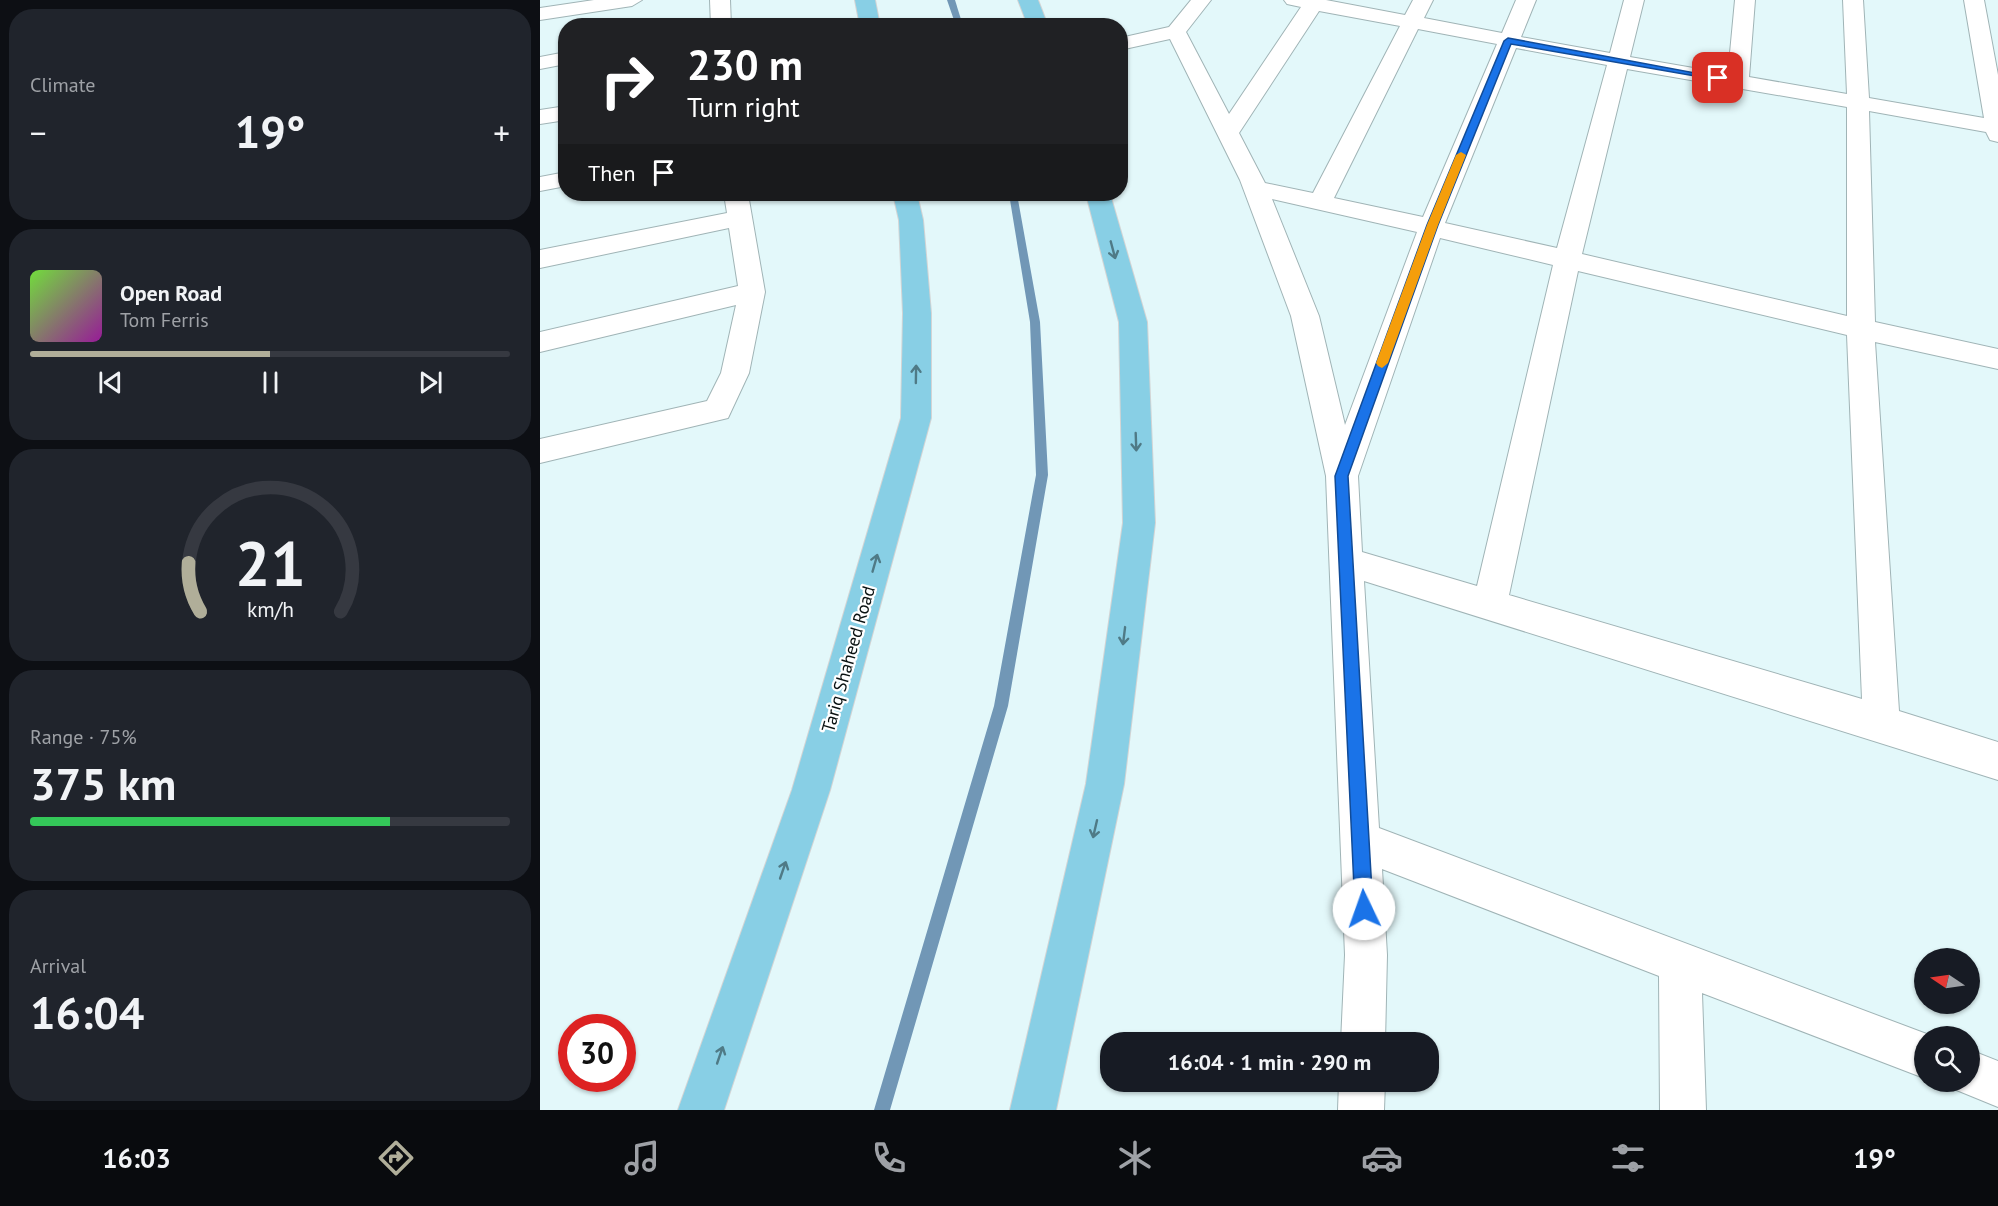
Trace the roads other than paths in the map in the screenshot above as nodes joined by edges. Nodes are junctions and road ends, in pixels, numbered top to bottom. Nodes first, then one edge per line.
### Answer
1 (632, 0) edge
2 (720, 0) edge
3 (865, 0) edge
4 (1028, 0) edge
5 (1201, 0) edge
6 (1423, 0) edge
7 (1526, 0) edge
8 (1634, 0) edge
9 (1745, 0) edge
10 (1853, 0) edge
11 (1308, 1) edge
12 (1975, 8) edge
13 (540, 14) edge
14 (721, 18) edge
15 (868, 18) edge
16 (1035, 18) edge
17 (1998, 19) edge
18 (1412, 22) junction
19 (1176, 32) junction
20 (1508, 41) junction
21 (1128, 42) edge
22 (558, 60) edge
23 (1618, 62) junction
24 (540, 63) edge
25 (1992, 73) edge
26 (1738, 81) junction
27 (1857, 101) junction
28 (558, 114) edge
29 (540, 117) edge
30 (1998, 129) edge
31 (1228, 133) junction
32 (558, 181) edge
33 (540, 184) edge
34 (1255, 188) junction
35 (906, 201) edge
36 (1100, 201) edge
37 (1320, 201) junction
38 (739, 206) edge
39 (1432, 225) junction
40 (540, 259) edge
41 (1567, 261) junction
42 (752, 292) junction
43 (1861, 330) junction
44 (540, 342) edge
45 (1998, 359) edge
46 (540, 451) edge
47 (1342, 476) junction
48 (1346, 561) junction
49 (1490, 605) junction
50 (1881, 723) junction
51 (1998, 761) edge
52 (1361, 841) junction
53 (1680, 963) junction
54 (1363, 1032) edge
55 (1914, 1052) edge
56 (1980, 1077) edge
57 (1998, 1084) edge
58 (1362, 1092) edge
59 (700, 1110) edge
60 (1033, 1110) edge
61 (1361, 1110) edge
62 (1683, 1110) edge

1 - 13 street
2 - 14 street
3 - 15 main road
4 - 16 main road
5 - 19 street
6 - 18 street
7 - 20 street
8 - 23 street
9 - 26 street
10 - 27 street
11 - 18 street
11 - 31 street
12 - 17 street
12 - 25 street
18 - 20 street
18 - 37 street
19 - 21 street
19 - 31 street
20 - 23 street
20 - 39 street
22 - 24 street
23 - 26 street
23 - 41 street
25 - 30 street
26 - 27 street
27 - 30 street
27 - 43 street
28 - 29 street
31 - 34 street
32 - 33 street
34 - 37 street
34 - 47 street
59 -> 35 main road, Tariq Shaheed Road
36 -> 60 main road
37 - 39 street
38 - 40 street
38 - 42 street
39 - 41 street
39 - 47 street
41 - 43 street
41 - 49 street
42 - 44 street
42 - 46 street
43 - 45 street
43 - 50 street
47 - 48 street
48 - 49 street
48 - 52 street
49 - 50 street
50 - 51 street
52 - 53 street
52 - 54 street
53 - 55 street
53 - 62 street
56 - 57 street
58 - 61 street

